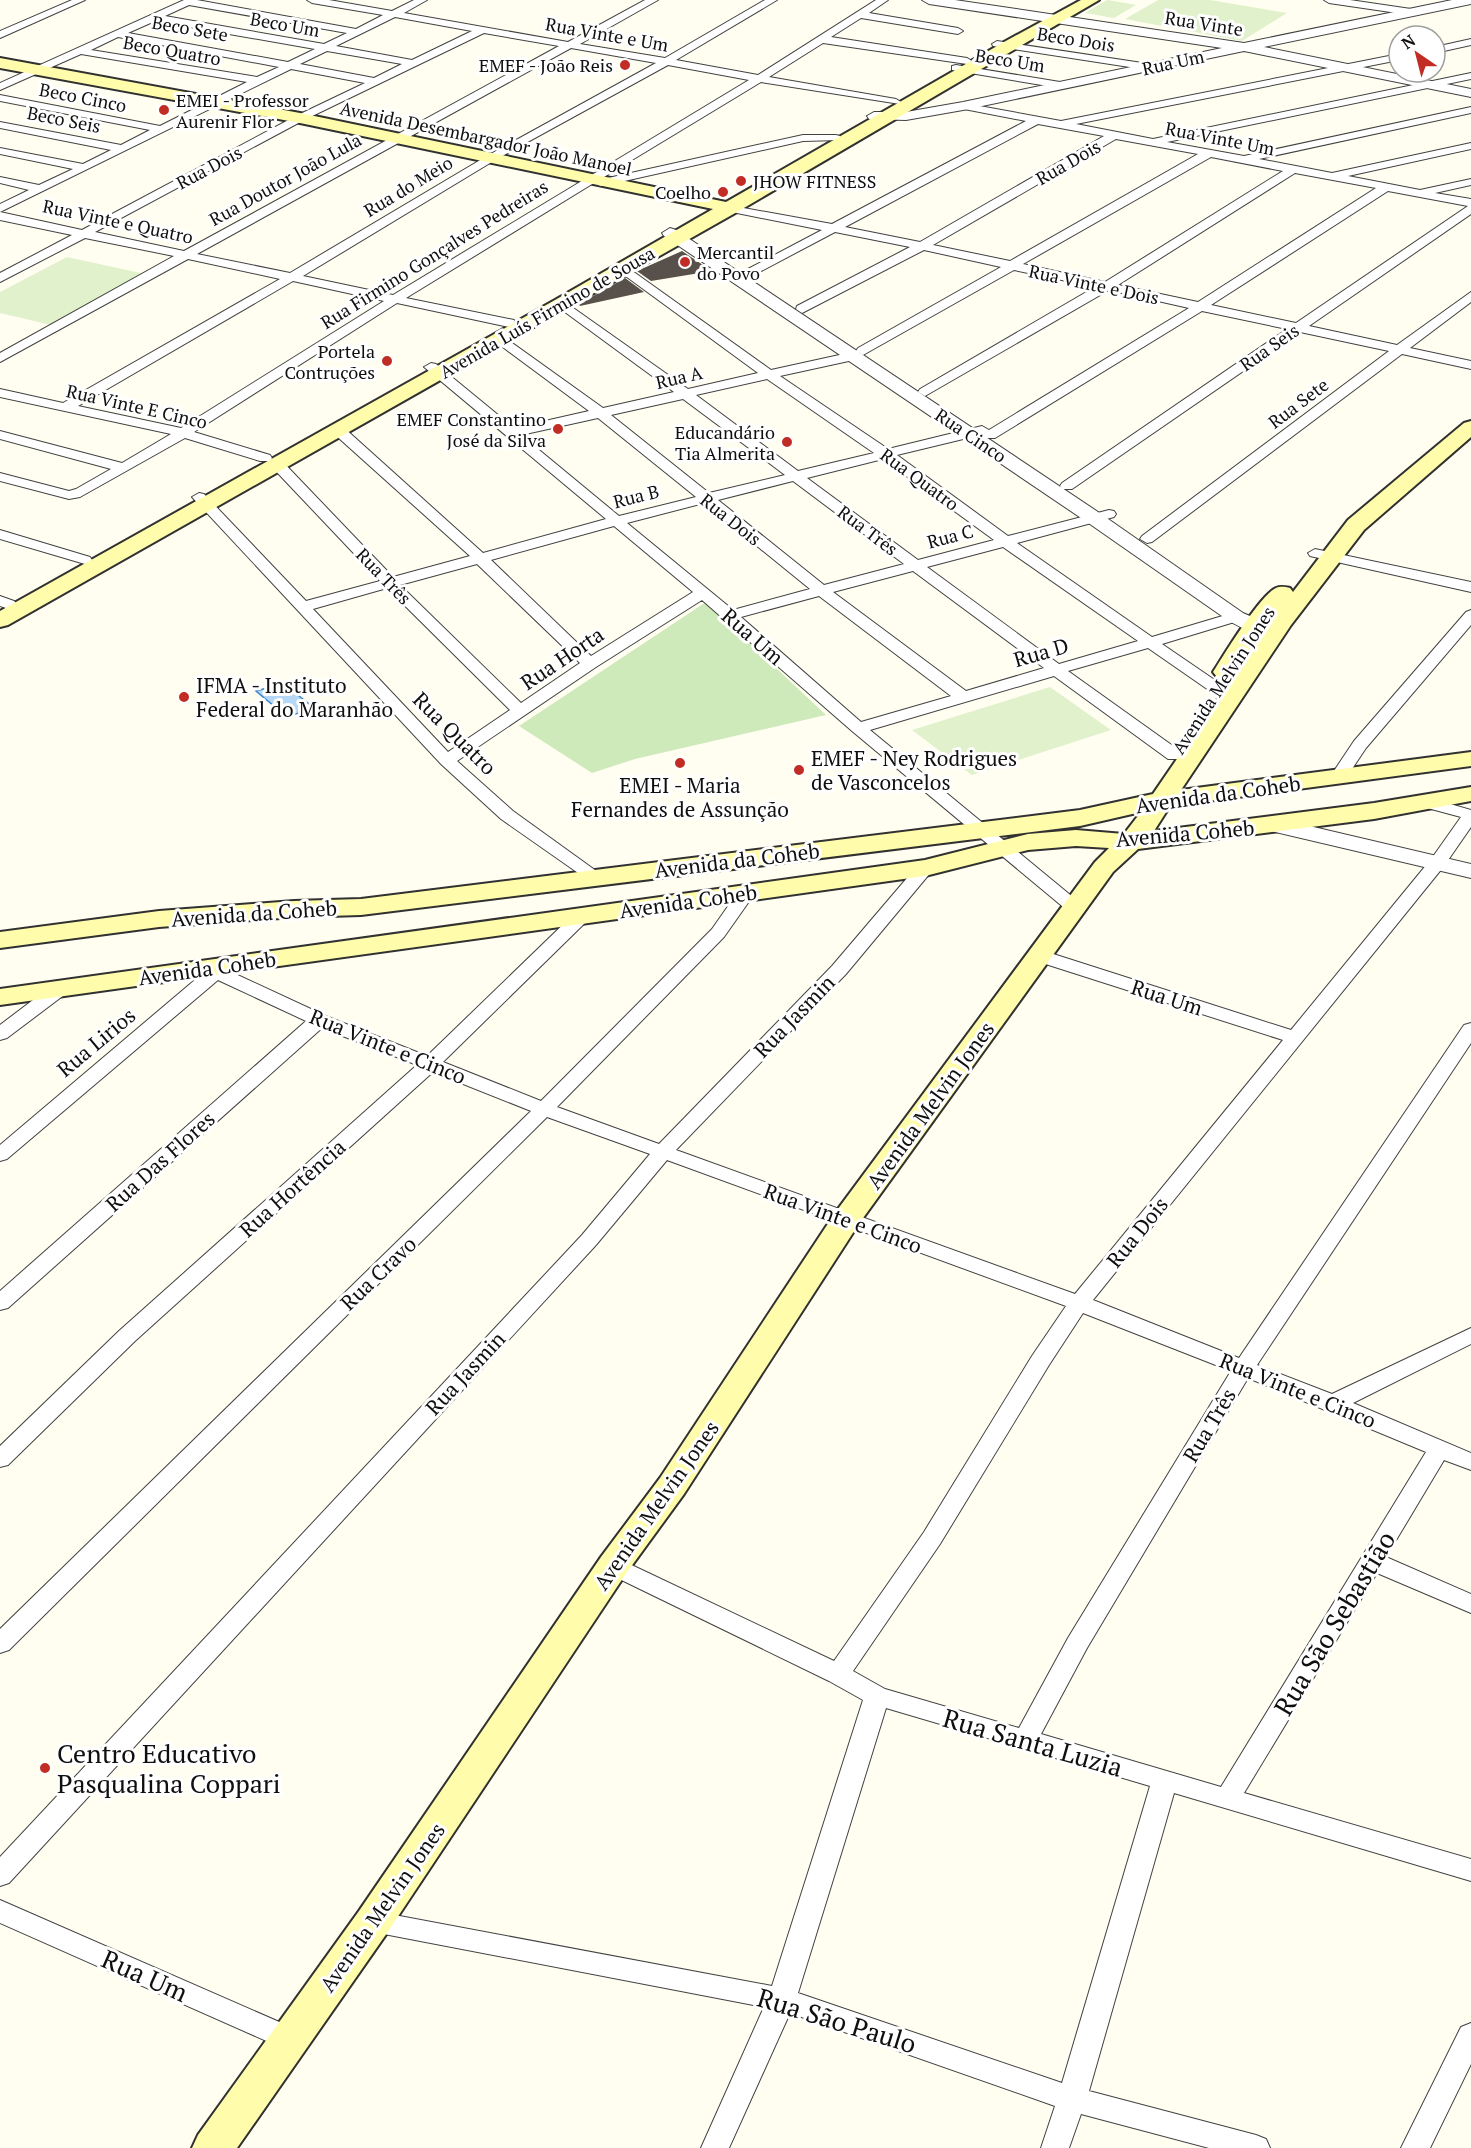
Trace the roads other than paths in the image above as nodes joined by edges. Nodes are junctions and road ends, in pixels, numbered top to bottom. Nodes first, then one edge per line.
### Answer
1 (80, 0) edge
2 (312, 0) edge
3 (422, 0) edge
4 (653, 0) edge
5 (772, 0) edge
6 (883, 0) edge
7 (929, 0) edge
8 (1074, 0) edge
9 (1092, 0) edge
10 (1329, 0) edge
11 (1471, 0) edge
12 (190, 1) edge
13 (1439, 4) edge
14 (1411, 12) junction
15 (396, 14) junction
16 (861, 15) junction
17 (152, 17) junction
18 (1050, 18) junction
19 (484, 29) junction
20 (958, 31) dead end
21 (357, 32) junction
22 (0, 34) edge
23 (117, 34) junction
24 (820, 39) junction
25 (1471, 42) edge
26 (1003, 44) junction
27 (573, 45) junction
28 (1243, 47) junction
29 (1447, 47) edge
30 (326, 48) junction
31 (80, 51) junction
32 (1387, 59) edge
33 (666, 62) junction
34 (0, 63) edge
35 (412, 63) junction
36 (292, 65) junction
37 (964, 66) junction
38 (1149, 67) junction
39 (1346, 67) junction
40 (38, 70) junction
41 (1471, 75) edge
42 (1387, 76) edge
43 (758, 79) junction
44 (1447, 80) edge
45 (259, 81) junction
46 (374, 81) junction
47 (1428, 84) joint
48 (1060, 85) junction
49 (0, 87) edge
50 (1471, 93) edge
51 (0, 98) edge
52 (215, 102) junction
53 (896, 102) junction
54 (963, 106) junction
55 (1471, 110) edge
56 (879, 117) junction
57 (300, 118) junction
58 (1035, 121) junction
59 (0, 125) edge
60 (1055, 125) junction
61 (160, 129) junction
62 (1113, 136) junction
63 (397, 138) junction
64 (836, 138) junction
65 (1146, 143) junction
66 (1471, 146) edge
67 (121, 148) junction
68 (0, 151) edge
69 (1207, 154) junction
70 (491, 158) junction
71 (1239, 159) junction
72 (82, 167) junction
73 (1292, 170) junction
74 (1328, 176) junction
75 (0, 180) edge
76 (597, 181) junction
77 (1471, 182) edge
78 (1386, 187) junction
79 (41, 189) junction
80 (1417, 193) junction
81 (1471, 203) edge
82 (724, 207) junction
83 (0, 209) edge
84 (1471, 209) edge
85 (0, 216) edge
86 (834, 228) junction
87 (678, 233) junction
88 (84, 234) junction
89 (921, 246) junction
90 (186, 255) junction
91 (1010, 266) junction
92 (611, 272) junction
93 (750, 273) junction
94 (292, 277) junction
95 (0, 278) edge
96 (1105, 286) junction
97 (1471, 296) edge
98 (397, 298) junction
99 (562, 304) junction
100 (1199, 307) junction
101 (802, 309) junction
102 (1298, 327) junction
103 (505, 331) junction
104 (1400, 349) junction
105 (858, 353) junction
106 (0, 358) edge
107 (1471, 365) edge
108 (435, 370) junction
109 (769, 375) junction
110 (925, 392) junction
111 (0, 393) edge
112 (687, 393) junction
113 (66, 407) junction
114 (600, 413) junction
115 (1471, 413) edge
116 (1471, 427) edge
117 (337, 429) junction
118 (183, 433) junction
119 (512, 433) junction
120 (980, 433) junction
121 (0, 435) edge
122 (886, 454) junction
123 (270, 461) junction
124 (121, 467) junction
125 (796, 476) junction
126 (0, 477) edge
127 (1067, 486) junction
128 (706, 498) junction
129 (203, 500) junction
130 (1102, 516) junction
131 (616, 521) junction
132 (0, 534) edge
133 (1147, 539) junction
134 (1006, 542) junction
135 (1323, 555) junction
136 (480, 558) junction
137 (915, 566) junction
138 (78, 568) junction
139 (390, 583) junction
140 (1471, 587) edge
141 (822, 591) junction
142 (702, 593) junction
143 (302, 607) junction
144 (2, 608) edge
145 (730, 615) junction
146 (1471, 615) edge
147 (1262, 622) junction
148 (1151, 642) junction
149 (590, 664) junction
150 (1054, 670) junction
151 (1216, 688) junction
152 (963, 697) junction
153 (520, 711) junction
154 (858, 728) junction
155 (1174, 754) junction
156 (1471, 759) edge
157 (447, 760) junction
158 (1338, 777) junction
159 (1471, 794) edge
160 (1151, 802) junction
161 (1426, 802) junction
162 (1471, 815) edge
163 (1271, 824) junction
164 (982, 830) junction
165 (1003, 848) junction
166 (1116, 850) junction
167 (1438, 862) junction
168 (925, 868) junction
169 (1471, 871) edge
170 (597, 878) junction
171 (746, 893) junction
172 (1074, 907) junction
173 (583, 915) junction
174 (0, 940) edge
175 (1040, 956) junction
176 (220, 969) junction
177 (61, 988) junction
178 (0, 997) edge
179 (319, 1020) junction
180 (1471, 1029) edge
181 (0, 1034) edge
182 (1295, 1038) junction
183 (431, 1063) junction
184 (544, 1109) junction
185 (663, 1152) junction
186 (0, 1155) edge
187 (846, 1220) junction
188 (0, 1303) edge
189 (1079, 1303) junction
190 (1471, 1335) edge
191 (1244, 1367) junction
192 (1333, 1403) junction
193 (1440, 1448) junction
194 (0, 1459) edge
195 (1471, 1462) edge
196 (1372, 1561) junction
197 (613, 1566) junction
198 (1471, 1604) edge
199 (0, 1644) edge
200 (838, 1674) junction
201 (877, 1696) junction
202 (1025, 1741) junction
203 (1165, 1780) junction
204 (1228, 1798) junction
205 (1471, 1870) edge
206 (0, 1875) edge
207 (0, 1911) edge
208 (373, 1922) junction
209 (782, 1999) junction
210 (1471, 2035) edge
211 (290, 2039) junction
212 (1072, 2099) junction
213 (213, 2148) edge
214 (715, 2148) edge
215 (1055, 2148) edge
216 (1256, 2148) edge
217 (1414, 2148) edge

1 - 22 street
2 - 15 street, Rua Vinte e Um
3 - 15 street
4 - 27 street, Rua Doutor João Lula
5 - 33 street, Rua do Meio
6 - 16 street, Rua Firmino Gonçalves Pedreiras
7 - 18 street, Rua Vinte
8 - 18 main road, Avenida Luís Firmino de Sousa
9 - 18 main road, Avenida Luís Firmino de Sousa
10 - 14 street
11 - 13 street, Rua Um
12 - 17 street
12 - 21 street
13 - 14 street, Rua Um
14 - 28 street, Rua Um
15 - 19 street, Rua Vinte e Um
15 - 21 street
16 - 20 street
16 - 24 street, Rua Firmino Gonçalves Pedreiras
17 - 23 street
17 - 30 street, Beco Um
18 - 26 main road, Avenida Luís Firmino de Sousa
18 - 28 street, Rua Vinte
19 - 27 street, Rua Vinte e Um
19 - 35 street, Rua Dois
21 - 30 street
23 - 31 street
23 - 36 street, Beco Sete
24 - 37 street, Beco Um
24 - 43 street, Rua Firmino Gonçalves Pedreiras
25 - 29 street
26 - 37 main road, Avenida Luís Firmino de Sousa
26 - 38 street, Beco Dois
27 - 33 street, Rua Vinte e Um
27 - 63 street, Rua Doutor João Lula
28 - 38 street, Rua Um
28 - 39 street, Rua Vinte
30 - 35 street, Beco Um
30 - 36 street
31 - 40 street
31 - 45 street, Beco Quatro
32 - 39 street, Rua Dois
33 - 43 street, Rua Vinte e Um
33 - 70 street, Rua do Meio
34 - 40 main road, Avenida Desembargador João Manoel
35 - 46 street, Rua Dois
36 - 45 street
36 - 46 street
37 - 48 street, Beco Um
37 - 53 main road, Avenida Luís Firmino de Sousa
37 - 56 main road, Avenida Luís Firmino de Sousa
38 - 48 street, Rua Um
39 - 42 street, Rua Vinte
39 - 60 street, Rua Dois
40 - 49 street
40 - 52 main road, Avenida Desembargador João Manoel
41 - 44 street
43 - 53 street, Rua Vinte e Um
43 - 76 street, Rua Firmino Gonçalves Pedreiras
45 - 52 street
46 - 57 street, Rua Dois
47 - 50 street, Rua Vinte
47 - 65 street
48 - 54 street, Rua Um
51 - 61 street, Beco Cinco
52 - 57 main road, Avenida Desembargador João Manoel
52 - 61 street
53 - 56 main road, Avenida Luís Firmino de Sousa
54 - 56 street, Rua Um
54 - 58 street, Rua Vinte Um
55 - 71 street
56 - 64 main road, Avenida Luís Firmino de Sousa
56 - 82 main road, Avenida Luís Firmino de Sousa
57 - 63 main road, Avenida Desembargador João Manoel
57 - 88 street, Rua Dois
58 - 60 street, Rua Vinte Um
58 - 86 street
59 - 67 street, Beco Seis
60 - 62 street, Rua Vinte Um
61 - 67 street
62 - 65 street, Rua Vinte Um
62 - 89 street, Rua Dois
63 - 70 main road, Avenida Desembargador João Manoel
63 - 90 street, Rua Doutor João Lula
64 - 76 street
64 - 82 main road, Avenida Luís Firmino de Sousa
65 - 69 street, Rua Vinte Um
66 - 74 street
67 - 72 street
68 - 72 street
69 - 71 street, Rua Vinte Um
69 - 91 street
70 - 76 main road, Avenida Desembargador João Manoel
70 - 94 street, Rua do Meio
71 - 73 street, Rua Vinte Um
72 - 79 street
73 - 74 street, Rua Vinte Um
73 - 96 street
74 - 78 street, Rua Vinte Um
75 - 79 street
76 - 82 main road, Avenida Desembargador João Manoel
76 - 98 street, Rua Firmino Gonçalves Pedreiras
77 - 80 street
78 - 80 street, Rua Vinte Um
78 - 100 street, Rua Cinco
79 - 83 street
80 - 81 street, Rua Vinte Um
82 - 86 street, Rua Vinte e Dois
82 - 87 main road, Avenida Luís Firmino de Sousa
84 - 102 street, Rua Seis
85 - 88 street, Rua Vinte e Quatro
86 - 89 street, Rua Vinte e Dois
86 - 93 street
87 - 92 main road, Avenida Luís Firmino de Sousa
87 - 93 street, Rua Cinco
87 - 105 street, Rua Cinco
88 - 90 street, Rua Vinte e Quatro
88 - 95 street, Rua Dois
89 - 91 street, Rua Vinte e Dois
89 - 101 street, Rua Dois
90 - 94 street, Rua Vinte e Quatro
90 - 106 street, Rua Doutor João Lula
91 - 96 street, Rua Vinte e Dois
91 - 105 street
92 - 99 main road, Avenida Luís Firmino de Sousa
92 - 103 main road, Avenida Luís Firmino de Sousa
92 - 109 street, Rua Quatro
93 - 101 street, Rua Cinco
94 - 98 street, Rua Vinte e Quatro
94 - 113 street, Rua do Meio
96 - 100 street, Rua Vinte e Dois
96 - 110 street
97 - 104 street, Rua Sete
98 - 103 street, Rua Vinte e Quatro
98 - 118 street, Rua Firmino Gonçalves Pedreiras
99 - 103 main road, Avenida Luís Firmino de Sousa
99 - 112 street, Rua Três
100 - 102 street, Rua Vinte e Dois
100 - 120 street, Rua Cinco
101 - 105 street, Rua Cinco
102 - 104 street, Rua Vinte e Dois
102 - 127 street, Rua Seis
103 - 108 main road, Avenida Luís Firmino de Sousa
103 - 114 street, Rua Dois
104 - 107 street, Rua Vinte e Dois
104 - 133 street, Rua Sete
105 - 109 street, Rua A
105 - 110 street, Rua Cinco
105 - 120 street, Rua Cinco
108 - 117 main road, Avenida Luís Firmino de Sousa
108 - 119 street, Rua Um
108 - 123 main road, Avenida Luís Firmino de Sousa
109 - 112 street, Rua A
109 - 122 street, Rua Quatro
110 - 120 street, Rua Cinco
111 - 113 street, Rua Vinte E Cinco
112 - 114 street, Rua A
112 - 125 street, Rua Três
113 - 118 street, Rua Vinte E Cinco
114 - 119 street, Rua A
114 - 128 street, Rua Dois
115 - 135 main road, Avenida Melvin Jones
116 - 135 main road, Avenida Melvin Jones
117 - 123 main road, Avenida Luís Firmino de Sousa
117 - 136 street
118 - 123 street, Rua Vinte E Cinco
118 - 124 street, Rua Firmino Gonçalves Pedreiras
119 - 131 street, Rua Um
120 - 122 street, Rua B
120 - 127 street, Rua Cinco
120 - 130 street, Rua Cinco
121 - 124 street
122 - 125 street, Rua B
122 - 134 street, Rua Quatro
123 - 129 main road, Avenida Luís Firmino de Sousa
123 - 139 street, Rua Três
124 - 126 street, Rua Firmino Gonçalves Pedreiras
125 - 128 street, Rua B
125 - 137 street, Rua Três
127 - 130 street, Rua Cinco
128 - 131 street, Rua B
128 - 141 street, Rua Dois
129 - 138 main road, Avenida Luís Firmino de Sousa
129 - 143 street, Rua Quatro
130 - 133 street, Rua Cinco
130 - 134 street, Rua C
130 - 147 street, Rua Cinco
131 - 136 street, Rua B
131 - 142 street, Rua Um
132 - 138 street
133 - 147 street, Rua Cinco
134 - 137 street, Rua C
134 - 148 street, Rua Quatro
135 - 140 street
135 - 147 main road, Avenida Melvin Jones
136 - 139 street, Rua B
136 - 149 street
137 - 141 street, Rua C
137 - 150 street, Rua Três
138 - 144 main road, Avenida Luís Firmino de Sousa
139 - 143 street, Rua B
139 - 153 street, Rua Três
141 - 145 street, Rua C
141 - 152 street, Rua Dois
142 - 145 street, Rua Um
142 - 149 street, Rua Horta
143 - 157 street, Rua Quatro
145 - 154 street, Rua Um
146 - 158 street
147 - 148 street, Rua D
147 - 151 main road, Avenida Melvin Jones
147 - 160 main road, Avenida Melvin Jones
148 - 150 street, Rua D
148 - 151 street, Rua Quatro
149 - 153 street, Rua Horta
150 - 152 street, Rua D
150 - 155 street, Rua Três
151 - 155 main road, Avenida Melvin Jones
152 - 154 street, Rua D
153 - 157 street, Rua Horta
154 - 164 street, Rua Um
155 - 160 main road, Avenida Melvin Jones
156 - 158 main road, Avenida da Coheb
157 - 170 street, Rua Quatro
158 - 160 main road, Avenida da Coheb
159 - 161 main road
160 - 164 main road, Avenida da Coheb
160 - 166 main road, Avenida Melvin Jones
161 - 162 street
161 - 163 main road, Avenida Coheb
162 - 167 street, Rua Dois
163 - 166 main road, Avenida Coheb
163 - 167 street
164 - 165 street, Rua Um
164 - 170 main road, Avenida da Coheb
165 - 166 main road, Avenida Coheb
165 - 168 main road, Avenida Coheb
165 - 172 street, Rua Um
166 - 172 main road, Avenida Melvin Jones
167 - 169 street
167 - 182 street, Rua Dois
168 - 171 main road, Avenida Coheb
168 - 185 street, Rua Jasmin
170 - 174 main road, Avenida da Coheb
171 - 173 main road, Avenida Coheb
171 - 184 street, Rua Cravo
172 - 175 main road, Avenida Melvin Jones
173 - 176 main road, Avenida Coheb
173 - 183 street, Rua Hortência
175 - 182 street, Rua Um
175 - 187 main road, Avenida Melvin Jones
176 - 177 main road, Avenida Coheb
176 - 179 street, Rua Vinte e Cinco
176 - 186 street, Rua Lirios
177 - 178 main road, Avenida Coheb
177 - 181 street
179 - 183 street, Rua Vinte e Cinco
179 - 188 street, Rua Das Flores
180 - 191 street, Rua Três
182 - 189 street, Rua Dois
183 - 184 street, Rua Vinte e Cinco
183 - 194 street, Rua Hortência
184 - 185 street, Rua Vinte e Cinco
184 - 199 street, Rua Cravo
185 - 187 street, Rua Vinte e Cinco
185 - 206 street, Rua Jasmin
187 - 189 street, Rua Vinte e Cinco
187 - 197 main road, Avenida Melvin Jones
189 - 191 street, Rua Vinte e Cinco
189 - 200 street, Rua Dois
190 - 192 street
191 - 192 street, Rua Vinte e Cinco
191 - 202 street, Rua Três
192 - 193 street, Rua Vinte e Cinco
193 - 195 street, Rua Vinte e Cinco
193 - 196 street, Rua São Sebastião
196 - 198 street
196 - 204 street, Rua São Sebastião
197 - 200 street, Rua Santa Luzia
197 - 208 main road, Avenida Melvin Jones
200 - 201 street, Rua Santa Luzia
201 - 202 street, Rua Santa Luzia
201 - 209 street
202 - 203 street, Rua Santa Luzia
203 - 204 street, Rua Santa Luzia
203 - 212 street
204 - 205 street, Rua Santa Luzia
207 - 211 street, Rua Um
208 - 209 street, Rua São Paulo
208 - 211 main road, Avenida Melvin Jones
209 - 212 street, Rua São Paulo
209 - 214 street
210 - 217 street
211 - 213 main road, Avenida Melvin Jones
212 - 215 street
212 - 216 street, Rua São Paulo

